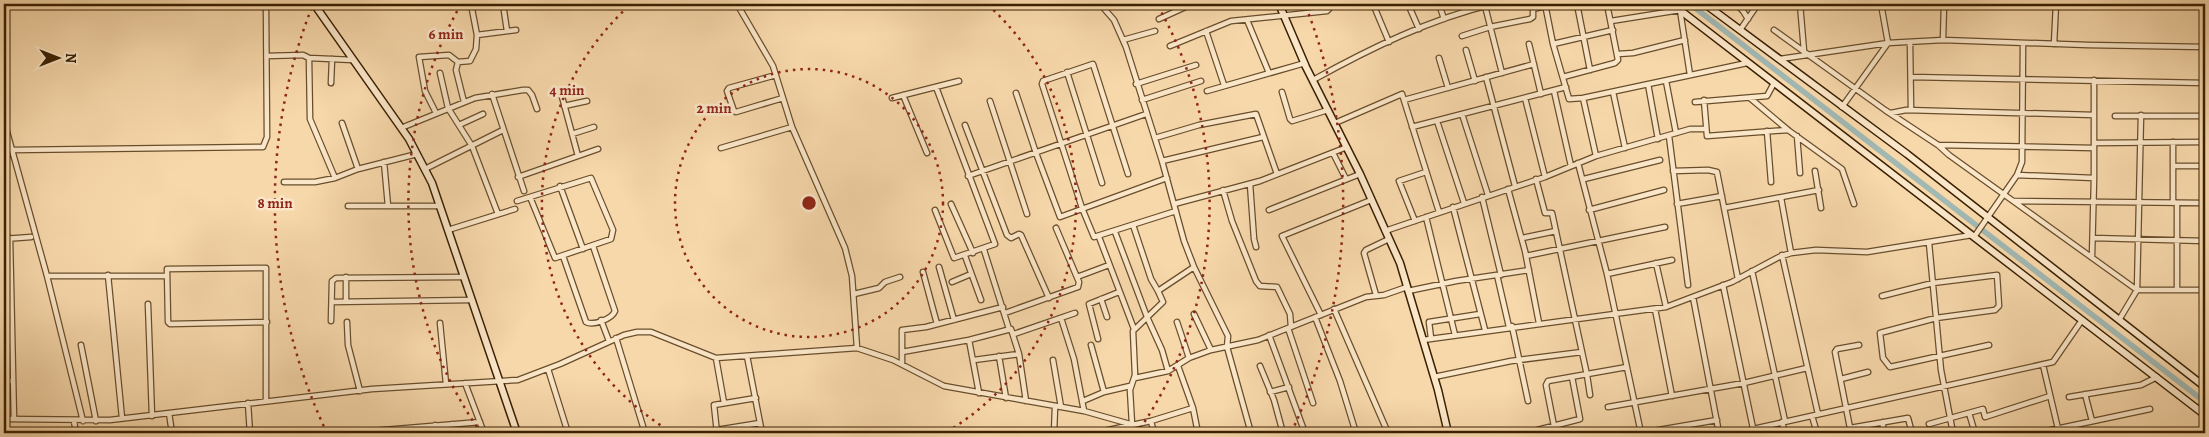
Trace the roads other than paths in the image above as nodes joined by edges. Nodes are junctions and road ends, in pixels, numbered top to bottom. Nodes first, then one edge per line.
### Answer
1 (266, 4) edge
2 (314, 4) edge
3 (471, 4) edge
4 (504, 4) edge
5 (737, 4) edge
6 (1100, 4) edge
7 (1192, 4) edge
8 (1279, 4) edge
9 (1327, 4) edge
10 (1373, 4) edge
11 (1408, 4) edge
12 (1439, 4) edge
13 (1465, 4) edge
14 (1493, 4) edge
15 (1554, 4) edge
16 (1577, 4) edge
17 (1608, 4) edge
18 (1672, 4) edge
19 (1705, 4) edge
20 (1736, 4) edge
21 (1758, 4) edge
22 (1800, 4) edge
23 (1881, 4) edge
24 (1944, 4) edge
25 (2056, 4) edge
26 (1546, 5) edge
27 (1485, 6) junction
28 (1680, 10) junction
29 (1467, 12) junction
30 (1284, 15) junction
31 (1444, 19) junction
32 (1748, 19) junction
33 (1159, 20) dead end
34 (1246, 20) junction
35 (1611, 21) junction
36 (1490, 27) junction
37 (1419, 29) junction
38 (516, 30) dead end
39 (1613, 30) junction
40 (1740, 30) junction
41 (1774, 30) dead end
42 (507, 31) junction
43 (1155, 31) dead end
44 (1206, 31) junction
45 (477, 35) junction
46 (1462, 36) dead end
47 (1584, 37) junction
48 (1123, 40) junction
49 (1685, 40) junction
50 (1943, 40) junction
51 (1389, 42) junction
52 (1910, 42) junction
53 (1888, 43) junction
54 (2023, 43) junction
55 (1529, 44) dead end
56 (1553, 44) junction
57 (2054, 44) junction
58 (1170, 46) dead end
59 (2205, 46) edge
60 (1466, 50) dead end
61 (1806, 53) junction
62 (1618, 54) junction
63 (267, 56) junction
64 (309, 58) junction
65 (1439, 58) dead end
66 (332, 59) junction
67 (1780, 59) junction
68 (353, 60) junction
69 (458, 62) junction
70 (1305, 63) junction
71 (1747, 63) junction
72 (1534, 64) junction
73 (1196, 65) dead end
74 (1590, 70) junction
75 (1067, 72) junction
76 (1269, 73) junction
77 (1502, 73) junction
78 (440, 74) dead end
79 (776, 74) junction
80 (1690, 75) junction
81 (1486, 77) junction
82 (1563, 77) junction
83 (1911, 77) junction
84 (2023, 79) junction
85 (1313, 80) junction
86 (1666, 80) junction
87 (2094, 80) junction
88 (1201, 81) dead end
89 (1475, 81) junction
90 (959, 82) dead end
91 (331, 83) dead end
92 (1774, 83) junction
93 (2205, 83) edge
94 (1136, 84) junction
95 (1648, 84) junction
96 (1224, 85) junction
97 (936, 87) junction
98 (1566, 87) junction
99 (1448, 88) junction
100 (1856, 88) junction
101 (1554, 90) junction
102 (1207, 91) dead end
103 (1282, 92) dead end
104 (1613, 92) junction
105 (560, 93) dead end
106 (1016, 93) dead end
107 (492, 94) junction
108 (1541, 94) junction
109 (903, 96) junction
110 (783, 98) junction
111 (892, 98) dead end
112 (1525, 98) junction
113 (1583, 98) junction
114 (1750, 98) junction
115 (1142, 100) junction
116 (1404, 100) junction
117 (1704, 100) junction
118 (587, 101) dead end
119 (990, 101) dead end
120 (464, 102) junction
121 (1695, 102) dead end
122 (564, 106) junction
123 (1495, 106) junction
124 (1842, 107) junction
125 (448, 108) junction
126 (537, 109) dead end
127 (1328, 110) junction
128 (1911, 110) junction
129 (436, 113) junction
130 (1891, 113) junction
131 (2023, 113) junction
132 (483, 114) dead end
133 (1146, 114) junction
134 (1462, 114) junction
135 (2094, 115) junction
136 (2142, 115) junction
137 (2115, 116) dead end
138 (2205, 116) edge
139 (1437, 120) junction
140 (4, 121) edge
141 (342, 123) dead end
142 (1335, 123) junction
143 (459, 125) junction
144 (966, 125) dead end
145 (594, 127) dead end
146 (792, 127) junction
147 (1113, 127) junction
148 (1412, 127) junction
149 (401, 128) junction
150 (1706, 129) junction
151 (503, 130) junction
152 (1788, 130) junction
153 (1767, 131) junction
154 (1676, 133) junction
155 (572, 134) junction
156 (1087, 136) junction
157 (1668, 136) junction
158 (1797, 136) junction
159 (1263, 137) junction
160 (1155, 138) junction
161 (1658, 139) junction
162 (2140, 142) junction
163 (2173, 142) junction
164 (2205, 142) edge
165 (1061, 144) junction
166 (1938, 145) junction
167 (2022, 145) junction
168 (472, 146) junction
169 (2094, 146) junction
170 (1347, 147) junction
171 (721, 148) dead end
172 (1625, 148) junction
173 (598, 149) dead end
174 (12, 150) junction
175 (1036, 153) junction
176 (1334, 153) junction
177 (417, 154) junction
178 (927, 154) dead end
179 (578, 156) junction
180 (1596, 156) junction
181 (1660, 160) dead end
182 (1162, 161) junction
183 (384, 162) junction
184 (1009, 162) junction
185 (1578, 163) junction
186 (1571, 166) junction
187 (2173, 166) junction
188 (2205, 166) edge
189 (358, 169) junction
190 (425, 169) junction
191 (983, 171) junction
192 (1673, 171) junction
193 (1815, 171) dead end
194 (1426, 172) junction
195 (1800, 173) dead end
196 (1128, 174) dead end
197 (1277, 174) junction
198 (1360, 174) junction
199 (2017, 175) junction
200 (968, 176) junction
201 (518, 177) junction
202 (1544, 177) junction
203 (335, 178) junction
204 (1167, 178) junction
205 (2094, 178) junction
206 (1536, 179) junction
207 (1584, 179) junction
208 (1346, 180) junction
209 (284, 182) dead end
210 (1771, 182) dead end
211 (1102, 183) dead end
212 (1250, 184) junction
213 (560, 186) junction
214 (1515, 186) junction
215 (1508, 189) junction
216 (1223, 190) junction
217 (1664, 190) dead end
218 (1818, 190) junction
219 (524, 191) dead end
220 (2004, 195) junction
221 (1485, 196) junction
222 (1722, 196) junction
223 (530, 197) junction
224 (1781, 198) junction
225 (1371, 200) junction
226 (517, 201) dead end
227 (2013, 201) junction
228 (2093, 202) junction
229 (1464, 203) junction
230 (2139, 203) junction
231 (2175, 203) junction
232 (2205, 203) edge
233 (951, 204) dead end
234 (1174, 204) junction
235 (1677, 204) junction
236 (1854, 204) dead end
237 (348, 206) dead end
238 (388, 206) junction
239 (440, 206) junction
240 (1453, 207) junction
241 (1082, 208) junction
242 (1724, 208) junction
243 (1821, 208) dead end
244 (516, 209) dead end
245 (935, 210) dead end
246 (1269, 210) dead end
247 (1589, 210) junction
248 (1176, 211) junction
249 (1439, 212) junction
250 (498, 214) junction
251 (1028, 214) dead end
252 (1426, 217) junction
253 (1988, 217) junction
254 (1415, 221) junction
255 (1133, 225) junction
256 (1665, 227) dead end
257 (1056, 228) dead end
258 (448, 230) junction
259 (1386, 231) junction
260 (1556, 231) junction
261 (1115, 232) junction
262 (1973, 236) junction
263 (1099, 237) junction
264 (10, 238) junction
265 (32, 238) dead end
266 (1522, 238) junction
267 (2092, 238) junction
268 (4, 239) edge
269 (1389, 239) junction
270 (2139, 240) junction
271 (2177, 240) junction
272 (2205, 241) edge
273 (1598, 242) junction
274 (1929, 243) junction
275 (593, 246) junction
276 (1256, 247) dead end
277 (583, 249) junction
278 (1559, 249) junction
279 (984, 250) junction
280 (973, 253) junction
281 (1791, 253) junction
282 (1782, 255) junction
283 (563, 256) junction
284 (965, 256) junction
285 (1526, 256) junction
286 (2092, 257) junction
287 (1672, 260) dead end
288 (1656, 263) junction
289 (1109, 264) junction
290 (938, 267) dead end
291 (4, 268) edge
292 (10, 268) junction
293 (1194, 268) junction
294 (1529, 270) junction
295 (1752, 271) junction
296 (923, 272) dead end
297 (971, 274) junction
298 (1607, 274) junction
299 (108, 275) junction
300 (1499, 275) junction
301 (47, 276) junction
302 (167, 276) junction
303 (346, 277) junction
304 (464, 277) junction
305 (900, 277) dead end
306 (1077, 277) junction
307 (1738, 278) junction
308 (1472, 279) junction
309 (952, 282) dead end
310 (1444, 283) junction
311 (1933, 283) junction
312 (1688, 285) dead end
313 (1723, 285) junction
314 (1407, 289) junction
315 (2137, 290) junction
316 (2177, 290) junction
317 (2205, 290) edge
318 (1158, 291) junction
319 (1119, 292) junction
320 (854, 294) junction
321 (1376, 295) junction
322 (1693, 296) junction
323 (1882, 296) dead end
324 (1049, 298) junction
325 (1101, 299) junction
326 (472, 300) junction
327 (981, 300) dead end
328 (332, 302) junction
329 (346, 302) junction
330 (148, 304) dead end
331 (1003, 307) junction
332 (1666, 307) junction
333 (1334, 309) junction
334 (1655, 309) junction
335 (1005, 313) junction
336 (1075, 313) dead end
337 (1194, 314) dead end
338 (1480, 314) junction
339 (1321, 315) junction
340 (1616, 315) junction
341 (1107, 317) dead end
342 (1147, 317) junction
343 (1315, 317) junction
344 (1061, 318) junction
345 (1452, 318) junction
346 (1936, 318) junction
347 (601, 320) junction
348 (954, 320) junction
349 (1575, 320) junction
350 (2082, 320) junction
351 (2119, 320) junction
352 (331, 321) dead end
353 (268, 322) junction
354 (348, 322) dead end
355 (1177, 322) dead end
356 (440, 323) dead end
357 (1538, 323) junction
358 (937, 324) junction
359 (1510, 326) junction
360 (1289, 328) junction
361 (1009, 329) junction
362 (1134, 329) junction
363 (1485, 330) junction
364 (1014, 334) junction
365 (1270, 335) junction
366 (1456, 335) junction
367 (616, 338) junction
368 (1431, 338) junction
369 (1098, 339) dead end
370 (969, 340) junction
371 (1423, 340) junction
372 (609, 341) junction
373 (81, 345) dead end
374 (1091, 345) dead end
375 (1859, 345) dead end
376 (1989, 345) dead end
377 (857, 348) junction
378 (1227, 348) junction
379 (1211, 350) junction
380 (902, 352) junction
381 (1582, 352) junction
382 (1019, 354) junction
383 (1940, 355) junction
384 (747, 356) junction
385 (999, 356) junction
386 (716, 358) junction
387 (1189, 358) junction
388 (974, 360) junction
389 (1053, 360) dead end
390 (1518, 360) junction
391 (902, 364) junction
392 (2043, 364) junction
393 (1178, 366) junction
394 (1260, 366) dead end
395 (1627, 368) junction
396 (1808, 368) junction
397 (548, 369) junction
398 (1168, 371) junction
399 (1868, 372) dead end
400 (1587, 375) junction
401 (1775, 375) junction
402 (1434, 377) junction
403 (1572, 377) junction
404 (2157, 377) junction
405 (1135, 378) junction
406 (1841, 378) junction
407 (499, 380) junction
408 (4, 381) edge
409 (13, 381) junction
410 (465, 382) junction
411 (1744, 383) junction
412 (446, 384) junction
413 (1130, 386) junction
414 (1289, 386) junction
415 (1943, 387) junction
416 (2205, 387) edge
417 (1710, 388) junction
418 (360, 391) junction
419 (1104, 392) junction
420 (1270, 392) junction
421 (979, 393) junction
422 (2085, 394) junction
423 (1590, 395) dead end
424 (1672, 396) junction
425 (2050, 396) junction
426 (2069, 397) dead end
427 (756, 398) junction
428 (1006, 398) junction
429 (266, 401) junction
430 (1026, 401) junction
431 (1083, 401) junction
432 (1528, 401) dead end
433 (1635, 402) junction
434 (248, 403) junction
435 (724, 403) junction
436 (1313, 403) dead end
437 (1055, 406) junction
438 (1061, 407) junction
439 (1608, 407) dead end
440 (1846, 407) junction
441 (1193, 408) junction
442 (2150, 408) dead end
443 (1084, 411) junction
444 (169, 413) junction
445 (1969, 413) junction
446 (1815, 415) junction
447 (2205, 415) edge
448 (152, 416) junction
449 (1950, 417) junction
450 (122, 418) junction
451 (4, 419) edge
452 (14, 419) junction
453 (1717, 420) junction
454 (74, 421) junction
455 (83, 421) junction
456 (96, 421) junction
457 (1151, 421) junction
458 (2092, 421) junction
459 (480, 422) junction
460 (1784, 422) junction
461 (1883, 422) junction
462 (760, 423) junction
463 (452, 424) junction
464 (1131, 424) junction
465 (1929, 424) dead end
466 (435, 426) junction
467 (1552, 426) junction
468 (386, 431) edge
469 (1112, 431) edge
470 (1754, 431) edge
471 (1851, 431) edge
472 (2058, 431) edge
473 (2205, 431) edge
474 (704, 432) edge
475 (716, 432) edge
476 (76, 433) edge
477 (172, 433) edge
478 (250, 433) edge
479 (348, 433) edge
480 (438, 433) edge
481 (455, 433) edge
482 (484, 433) edge
483 (517, 433) edge
484 (568, 433) edge
485 (645, 433) edge
486 (762, 433) edge
487 (1054, 433) edge
488 (1094, 433) edge
489 (1154, 433) edge
490 (1198, 433) edge
491 (1251, 433) edge
492 (1283, 433) edge
493 (1305, 433) edge
494 (1356, 433) edge
495 (1388, 433) edge
496 (1446, 433) edge
497 (1526, 433) edge
498 (1552, 433) edge
499 (1641, 433) edge
500 (1719, 433) edge
501 (1785, 433) edge
502 (1817, 433) edge
503 (1884, 433) edge
504 (1912, 433) edge
505 (1954, 433) edge
506 (1975, 433) edge
507 (2037, 433) edge
508 (2197, 433) edge

1 - 63 street
2 - 68 street
3 - 45 street
4 - 42 street
5 - 79 street
6 - 48 street
7 - 33 street
8 - 30 street
9 - 30 street
10 - 51 street
11 - 37 street
12 - 31 street
13 - 29 street
14 - 27 street
15 - 26 street
16 - 47 street
17 - 35 street
18 - 28 street
19 - 40 street
20 - 32 street
21 - 32 street
22 - 61 street
23 - 53 street
24 - 50 street
25 - 57 street
26 - 36 street
26 - 56 street
27 - 29 street
27 - 36 street
28 - 35 street
28 - 49 street
28 - 71 street
29 - 31 street
30 - 34 street
30 - 70 street
31 - 37 street
32 - 40 street
34 - 44 street
34 - 76 street
35 - 39 street
36 - 46 street
36 - 77 street
37 - 51 street
38 - 42 street
39 - 47 street
39 - 62 street
40 - 67 street
41 - 61 street
42 - 45 street
43 - 48 street
44 - 58 street
44 - 96 street
45 - 69 street
47 - 56 street
47 - 74 street
48 - 94 street
49 - 62 street
49 - 80 street
50 - 52 street
50 - 54 street
51 - 85 street
52 - 53 street
52 - 83 street
53 - 61 street
53 - 100 street
54 - 57 street
54 - 84 street
55 - 72 street
56 - 82 street
57 - 59 street
60 - 89 street
61 - 67 street
61 - 100 street
62 - 74 street
63 - 64 street
63 - 174 street
64 - 66 street
64 - 203 street
65 - 99 street
66 - 68 street
66 - 91 street
67 - 124 street
68 - 149 street
69 - 120 street
69 - 129 street
70 - 76 street
70 - 85 street
71 - 80 street
71 - 92 street
72 - 77 street
72 - 108 street
73 - 94 street
74 - 82 street
75 - 147 street
75 - 156 street
75 - 165 street
76 - 96 street
77 - 81 street
78 - 125 street
79 - 110 street
79 - 110 street
80 - 86 street
81 - 89 street
81 - 123 street
82 - 98 street
83 - 84 street
83 - 128 street
84 - 87 street
84 - 131 street
85 - 127 street
86 - 95 street
86 - 154 street
87 - 93 street
87 - 135 street
88 - 115 street
89 - 99 street
90 - 97 street
92 - 114 street
92 - 262 street
94 - 115 street
95 - 104 street
95 - 161 street
96 - 102 street
97 - 109 street
97 - 200 street
98 - 101 street
98 - 113 street
99 - 116 street
100 - 124 street
100 - 130 street
101 - 108 street
101 - 186 street
103 - 127 street
104 - 113 street
104 - 172 street
105 - 122 street
106 - 175 street
107 - 120 street
107 - 126 street
107 - 151 street
108 - 112 street
109 - 111 street
109 - 178 street
110 - 146 street
112 - 123 street
112 - 202 street
113 - 180 street
114 - 117 street
114 - 152 street
115 - 133 street
116 - 142 street
116 - 148 street
117 - 121 street
117 - 150 street
118 - 122 street
119 - 184 street
120 - 125 street
122 - 155 street
123 - 134 street
123 - 214 street
124 - 253 street
125 - 129 street
125 - 143 street
127 - 142 street
128 - 130 street
128 - 131 street
129 - 149 street
130 - 166 street
131 - 135 street
131 - 167 street
132 - 143 street
133 - 147 street
133 - 160 street
134 - 139 street
134 - 221 street
135 - 169 street
136 - 137 street
136 - 138 street
136 - 162 street
139 - 148 street
139 - 229 street
140 - 174 street
141 - 189 street
142 - 170 street
143 - 168 street
144 - 191 street
145 - 155 street
146 - 171 street
146 - 320 street
147 - 156 street
147 - 196 street
148 - 194 street
149 - 177 street
150 - 153 street
150 - 154 street
151 - 168 street
151 - 201 street
152 - 153 street
152 - 158 street
153 - 210 street
154 - 157 street
155 - 179 street
156 - 165 street
156 - 211 street
157 - 161 street
157 - 192 street
158 - 195 street
158 - 236 street
159 - 160 street
159 - 182 street
159 - 197 street
160 - 182 street
161 - 172 street
162 - 163 street
162 - 169 street
162 - 230 street
163 - 164 street
163 - 187 street
165 - 175 street
165 - 241 street
166 - 167 street
166 - 220 street
167 - 169 street
167 - 199 street
168 - 190 street
168 - 250 street
169 - 205 street
170 - 176 street
170 - 198 street
172 - 180 street
173 - 179 street
174 - 301 street
175 - 184 street
175 - 241 street
176 - 197 street
176 - 208 street
177 - 183 street
177 - 190 street
179 - 201 street
180 - 185 street
181 - 207 street
182 - 204 street
183 - 189 street
183 - 238 street
184 - 191 street
184 - 251 street
185 - 186 street
185 - 207 street
186 - 202 street
187 - 188 street
187 - 231 street
189 - 203 street
190 - 239 street
191 - 200 street
191 - 324 street
192 - 222 street
192 - 235 street
193 - 218 street
194 - 249 street
194 - 254 street
197 - 212 street
198 - 208 street
198 - 225 street
199 - 205 street
199 - 220 street
200 - 279 street
201 - 219 street
202 - 206 street
203 - 209 street
204 - 234 street
204 - 241 street
205 - 228 street
206 - 214 street
206 - 260 street
207 - 247 street
208 - 246 street
212 - 216 street
212 - 276 street
213 - 223 street
213 - 275 street
213 - 277 street
214 - 215 street
215 - 221 street
215 - 266 street
216 - 234 street
216 - 360 street
217 - 247 street
218 - 224 street
218 - 243 street
220 - 227 street
220 - 253 street
221 - 229 street
221 - 300 street
222 - 235 street
222 - 242 street
223 - 226 street
223 - 283 street
224 - 242 street
224 - 281 street
225 - 259 street
225 - 339 street
227 - 228 street
227 - 286 street
228 - 230 street
228 - 267 street
229 - 240 street
230 - 231 street
230 - 270 street
231 - 232 street
231 - 271 street
233 - 280 street
234 - 248 street
235 - 312 street
237 - 238 street
238 - 239 street
239 - 258 street
240 - 249 street
240 - 308 street
241 - 263 street
242 - 307 street
244 - 250 street
245 - 284 street
247 - 273 street
248 - 255 street
248 - 293 street
249 - 252 street
250 - 258 street
252 - 254 street
252 - 310 street
253 - 262 street
253 - 351 street
254 - 259 street
255 - 261 street
255 - 318 street
256 - 273 street
257 - 306 street
258 - 304 street
259 - 269 street
260 - 266 street
260 - 278 street
261 - 263 street
261 - 342 street
262 - 274 street
262 - 350 street
263 - 289 street
264 - 265 street
264 - 268 street
264 - 292 street
266 - 285 street
267 - 270 street
267 - 286 street
269 - 314 street
269 - 321 street
270 - 271 street
270 - 315 street
271 - 272 street
271 - 316 street
273 - 278 street
273 - 298 street
274 - 281 street
274 - 311 street
275 - 277 street
275 - 347 street
277 - 283 street
278 - 285 street
278 - 349 street
279 - 280 street
279 - 331 street
280 - 284 street
281 - 282 street
282 - 295 street
282 - 396 street
283 - 347 street
284 - 297 street
285 - 294 street
286 - 315 street
287 - 288 street
288 - 298 street
288 - 332 street
289 - 306 street
289 - 319 street
290 - 348 street
291 - 292 street
292 - 409 street
293 - 318 street
293 - 378 street
294 - 300 street
294 - 357 street
295 - 307 street
295 - 401 street
296 - 358 street
297 - 309 street
297 - 327 street
298 - 340 street
299 - 301 street
299 - 302 street
299 - 450 street
300 - 308 street
300 - 359 street
301 - 455 street
302 - 353 street
302 - 353 street
303 - 304 street
303 - 328 street
303 - 329 street
304 - 326 street
305 - 320 street
306 - 324 street
307 - 313 street
308 - 310 street
308 - 338 street
310 - 314 street
310 - 345 street
311 - 323 street
311 - 346 street
311 - 346 street
313 - 322 street
313 - 411 street
314 - 321 street
314 - 371 street
315 - 316 street
315 - 351 street
316 - 317 street
318 - 342 street
319 - 325 street
319 - 362 street
320 - 377 street
321 - 333 street
322 - 332 street
322 - 417 street
324 - 335 street
325 - 341 street
325 - 369 street
326 - 329 street
326 - 407 street
328 - 329 street
328 - 352 street
330 - 448 street
331 - 335 street
331 - 348 street
332 - 334 street
333 - 339 street
333 - 495 street
334 - 340 street
334 - 424 street
335 - 361 street
336 - 344 street
337 - 379 street
338 - 345 street
338 - 363 street
339 - 343 street
340 - 349 street
340 - 395 street
342 - 362 street
342 - 398 street
343 - 360 street
343 - 494 street
344 - 364 street
344 - 431 street
345 - 366 street
345 - 368 street
346 - 383 street
346 - 383 street
347 - 372 street
348 - 358 street
349 - 357 street
349 - 381 street
350 - 392 street
350 - 404 street
351 - 416 street
353 - 429 street
354 - 418 street
355 - 387 street
356 - 412 street
357 - 359 street
358 - 380 street
359 - 363 street
359 - 390 street
360 - 365 street
360 - 436 street
361 - 364 street
361 - 370 street
362 - 405 street
363 - 366 street
364 - 382 street
365 - 378 street
365 - 414 street
366 - 368 street
367 - 372 street
367 - 386 street
367 - 485 street
368 - 371 street
370 - 380 street
370 - 388 street
371 - 402 street
372 - 397 street
373 - 456 street
374 - 419 street
375 - 406 street
376 - 383 street
377 - 384 street
377 - 391 street
378 - 379 street
378 - 491 street
379 - 387 street
380 - 391 street
381 - 390 street
381 - 400 street
382 - 385 street
382 - 430 street
383 - 415 street
384 - 386 street
384 - 427 street
385 - 388 street
385 - 428 street
386 - 435 street
387 - 393 street
388 - 421 street
389 - 438 street
390 - 402 street
390 - 432 street
391 - 421 street
392 - 415 street
392 - 425 street
393 - 398 street
393 - 441 street
394 - 420 street
395 - 400 street
395 - 433 street
396 - 401 street
396 - 446 street
397 - 407 street
397 - 484 street
398 - 405 street
399 - 406 street
400 - 403 street
400 - 423 street
401 - 411 street
401 - 460 street
402 - 496 street
403 - 467 street
403 - 467 street
404 - 422 street
404 - 447 street
405 - 413 street
406 - 440 street
407 - 410 street
407 - 483 street
408 - 409 street
409 - 452 street
410 - 412 street
410 - 459 street
411 - 417 street
411 - 470 street
412 - 418 street
413 - 419 street
413 - 464 street
414 - 420 street
414 - 493 street
415 - 440 street
415 - 449 street
417 - 424 street
417 - 453 street
418 - 429 street
419 - 431 street
420 - 492 street
421 - 428 street
422 - 426 street
422 - 458 street
424 - 433 street
425 - 445 street
425 - 472 street
427 - 435 street
427 - 462 street
428 - 430 street
429 - 434 street
430 - 437 street
431 - 443 street
433 - 439 street
433 - 499 street
434 - 444 street
434 - 478 street
435 - 475 street
437 - 438 street
437 - 487 street
438 - 443 street
440 - 446 street
440 - 471 street
441 - 457 street
441 - 490 street
442 - 458 street
443 - 464 street
444 - 448 street
444 - 477 street
445 - 449 street
445 - 506 street
446 - 460 street
446 - 502 street
448 - 450 street
449 - 465 street
449 - 505 street
450 - 456 street
451 - 452 street
452 - 454 street
453 - 499 street
453 - 500 street
454 - 455 street
454 - 476 street
455 - 456 street
457 - 464 street
457 - 489 street
458 - 472 street
459 - 463 street
459 - 482 street
460 - 470 street
460 - 501 street
461 - 471 street
461 - 503 street
461 - 504 street
462 - 475 street
462 - 486 street
463 - 466 street
463 - 481 street
464 - 469 street
466 - 468 street
466 - 480 street
467 - 497 street
467 - 498 street
468 - 479 street
469 - 488 street
472 - 507 street
473 - 508 street
474 - 475 street

